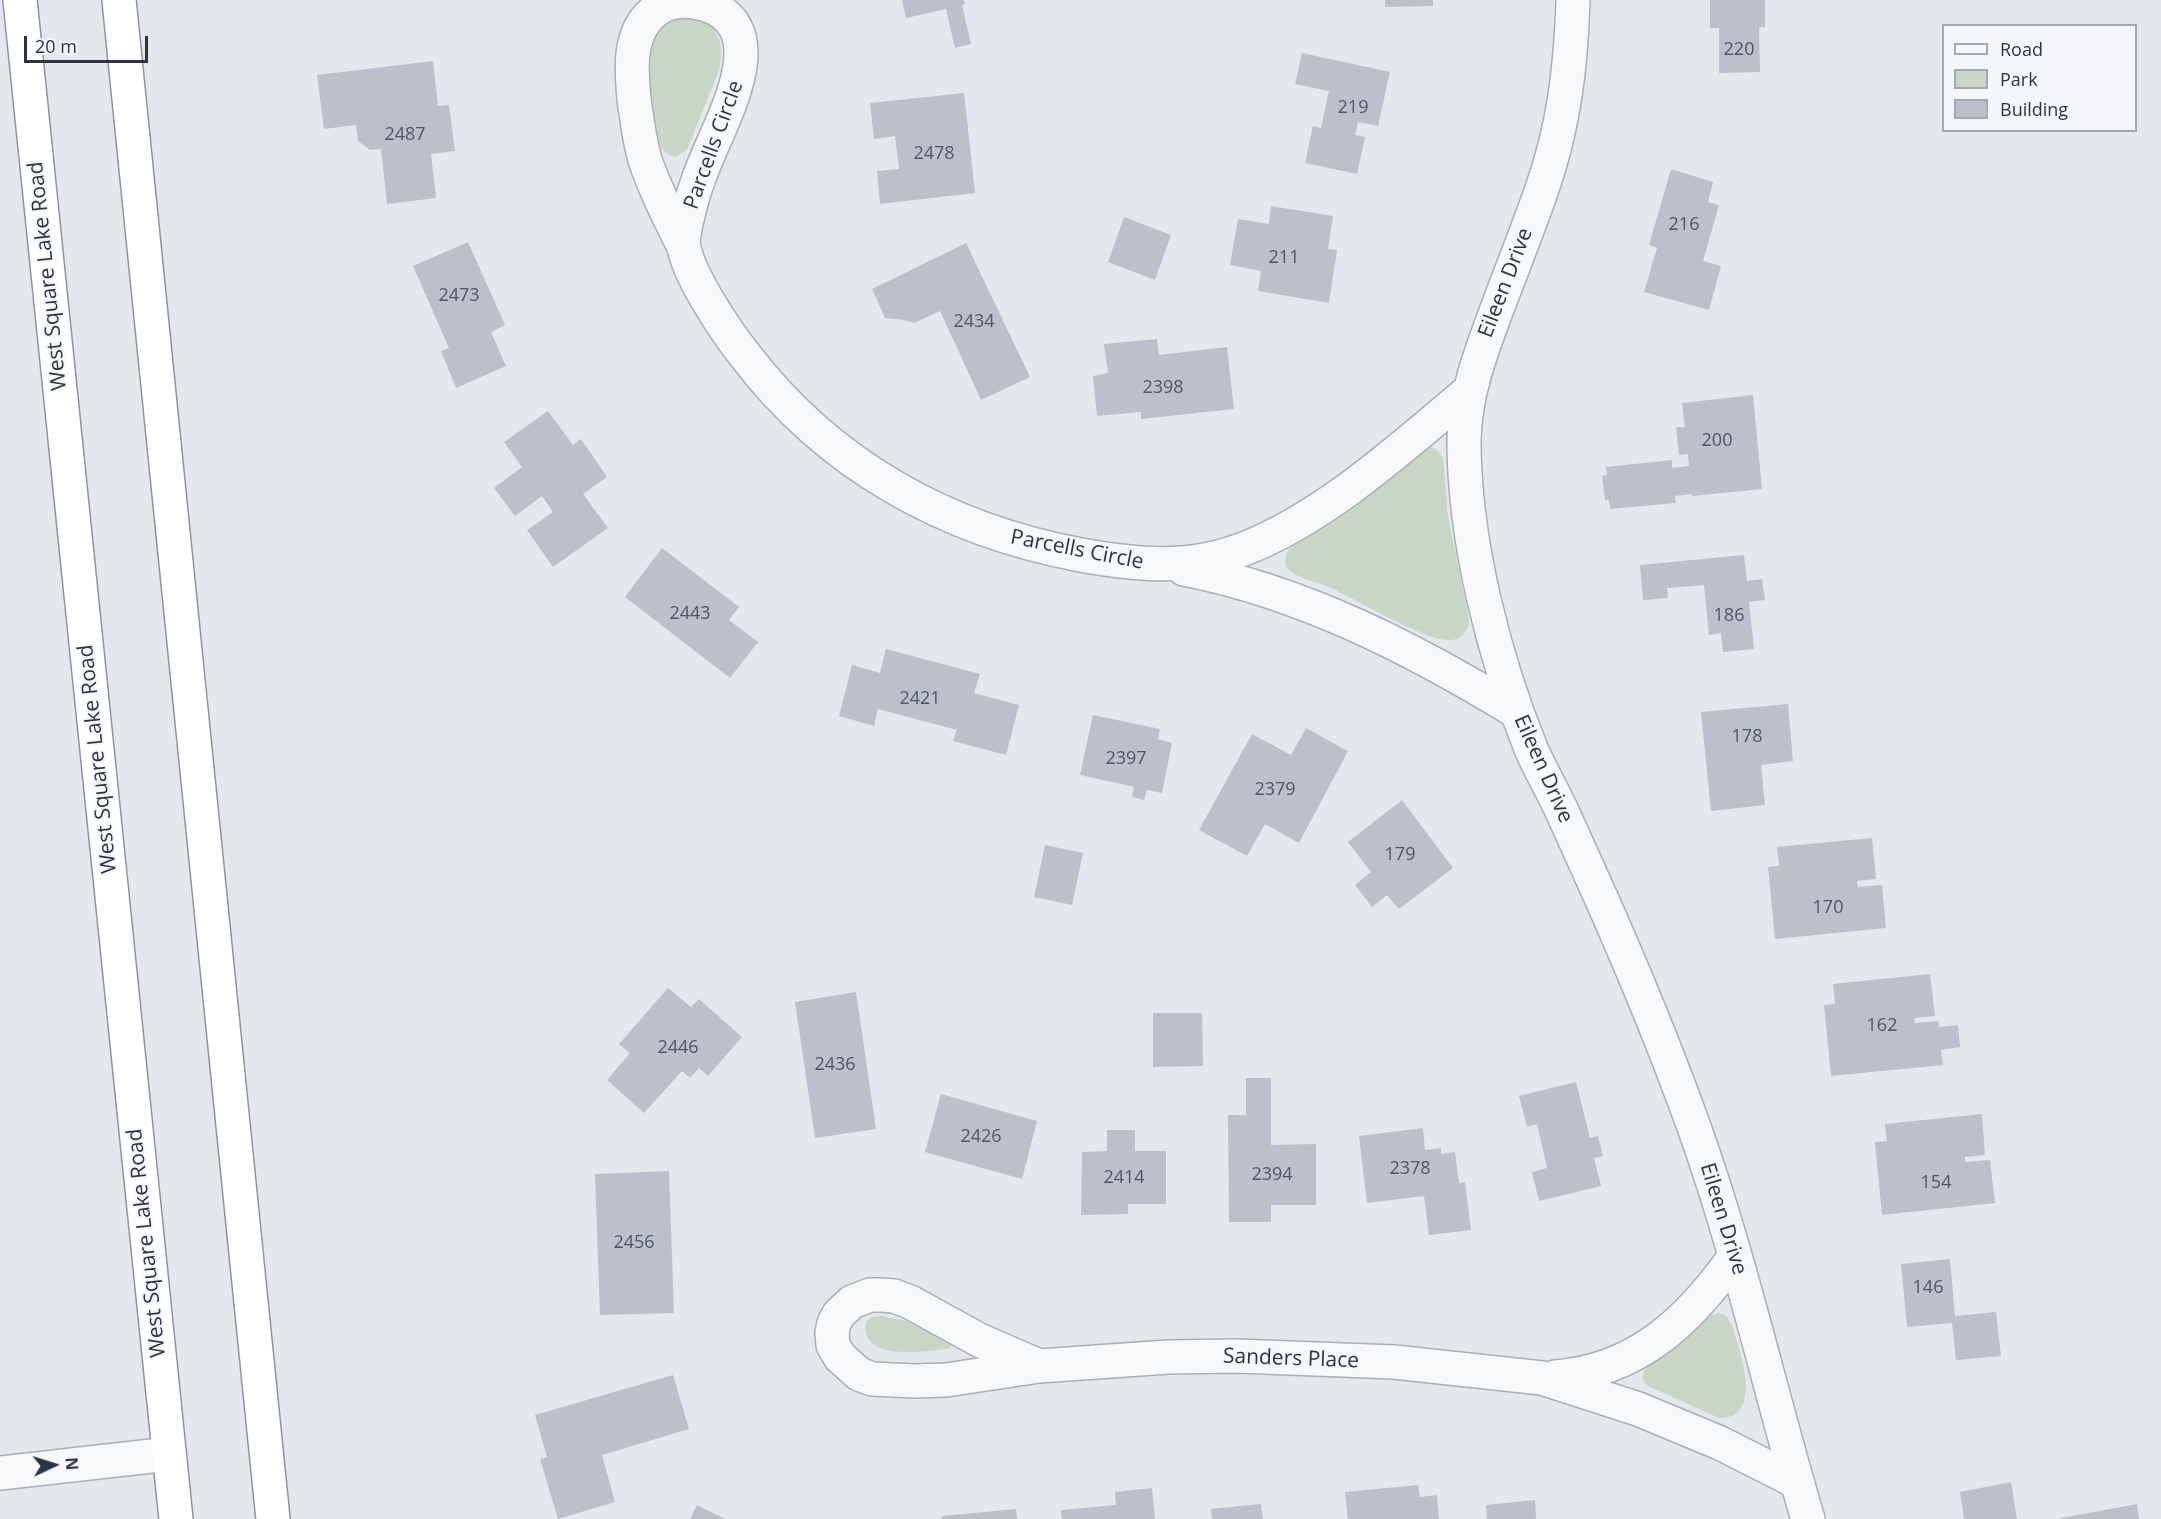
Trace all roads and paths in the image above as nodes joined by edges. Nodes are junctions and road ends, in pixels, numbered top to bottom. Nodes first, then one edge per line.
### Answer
1 (20, 0) edge
2 (119, 0) edge
3 (1573, 0) edge
4 (683, 245) junction
5 (1469, 391) junction
6 (1166, 565) junction
7 (1517, 712) junction
8 (1735, 1256) junction
9 (1039, 1366) junction
10 (1542, 1378) junction
11 (169, 1454) junction
12 (0, 1473) edge
13 (1797, 1482) junction
14 (176, 1519) edge
15 (273, 1519) edge
16 (1808, 1519) edge

1 - 11 highway, West Square Lake Road
2 - 15 highway
3 - 5 street, Eileen Drive
4 - 4 street, Parcells Circle
4 - 6 street, Parcells Circle
5 - 6 street, Parcells Circle
5 - 7 street, Eileen Drive
6 - 7 street, Parcells Circle
7 - 8 street, Eileen Drive
8 - 10 street, Sanders Place
8 - 13 street, Eileen Drive
9 - 9 street, Sanders Place
9 - 10 street, Sanders Place
10 - 13 street, Sanders Place
11 - 12 street
11 - 14 highway, West Square Lake Road
13 - 16 street, Eileen Drive

